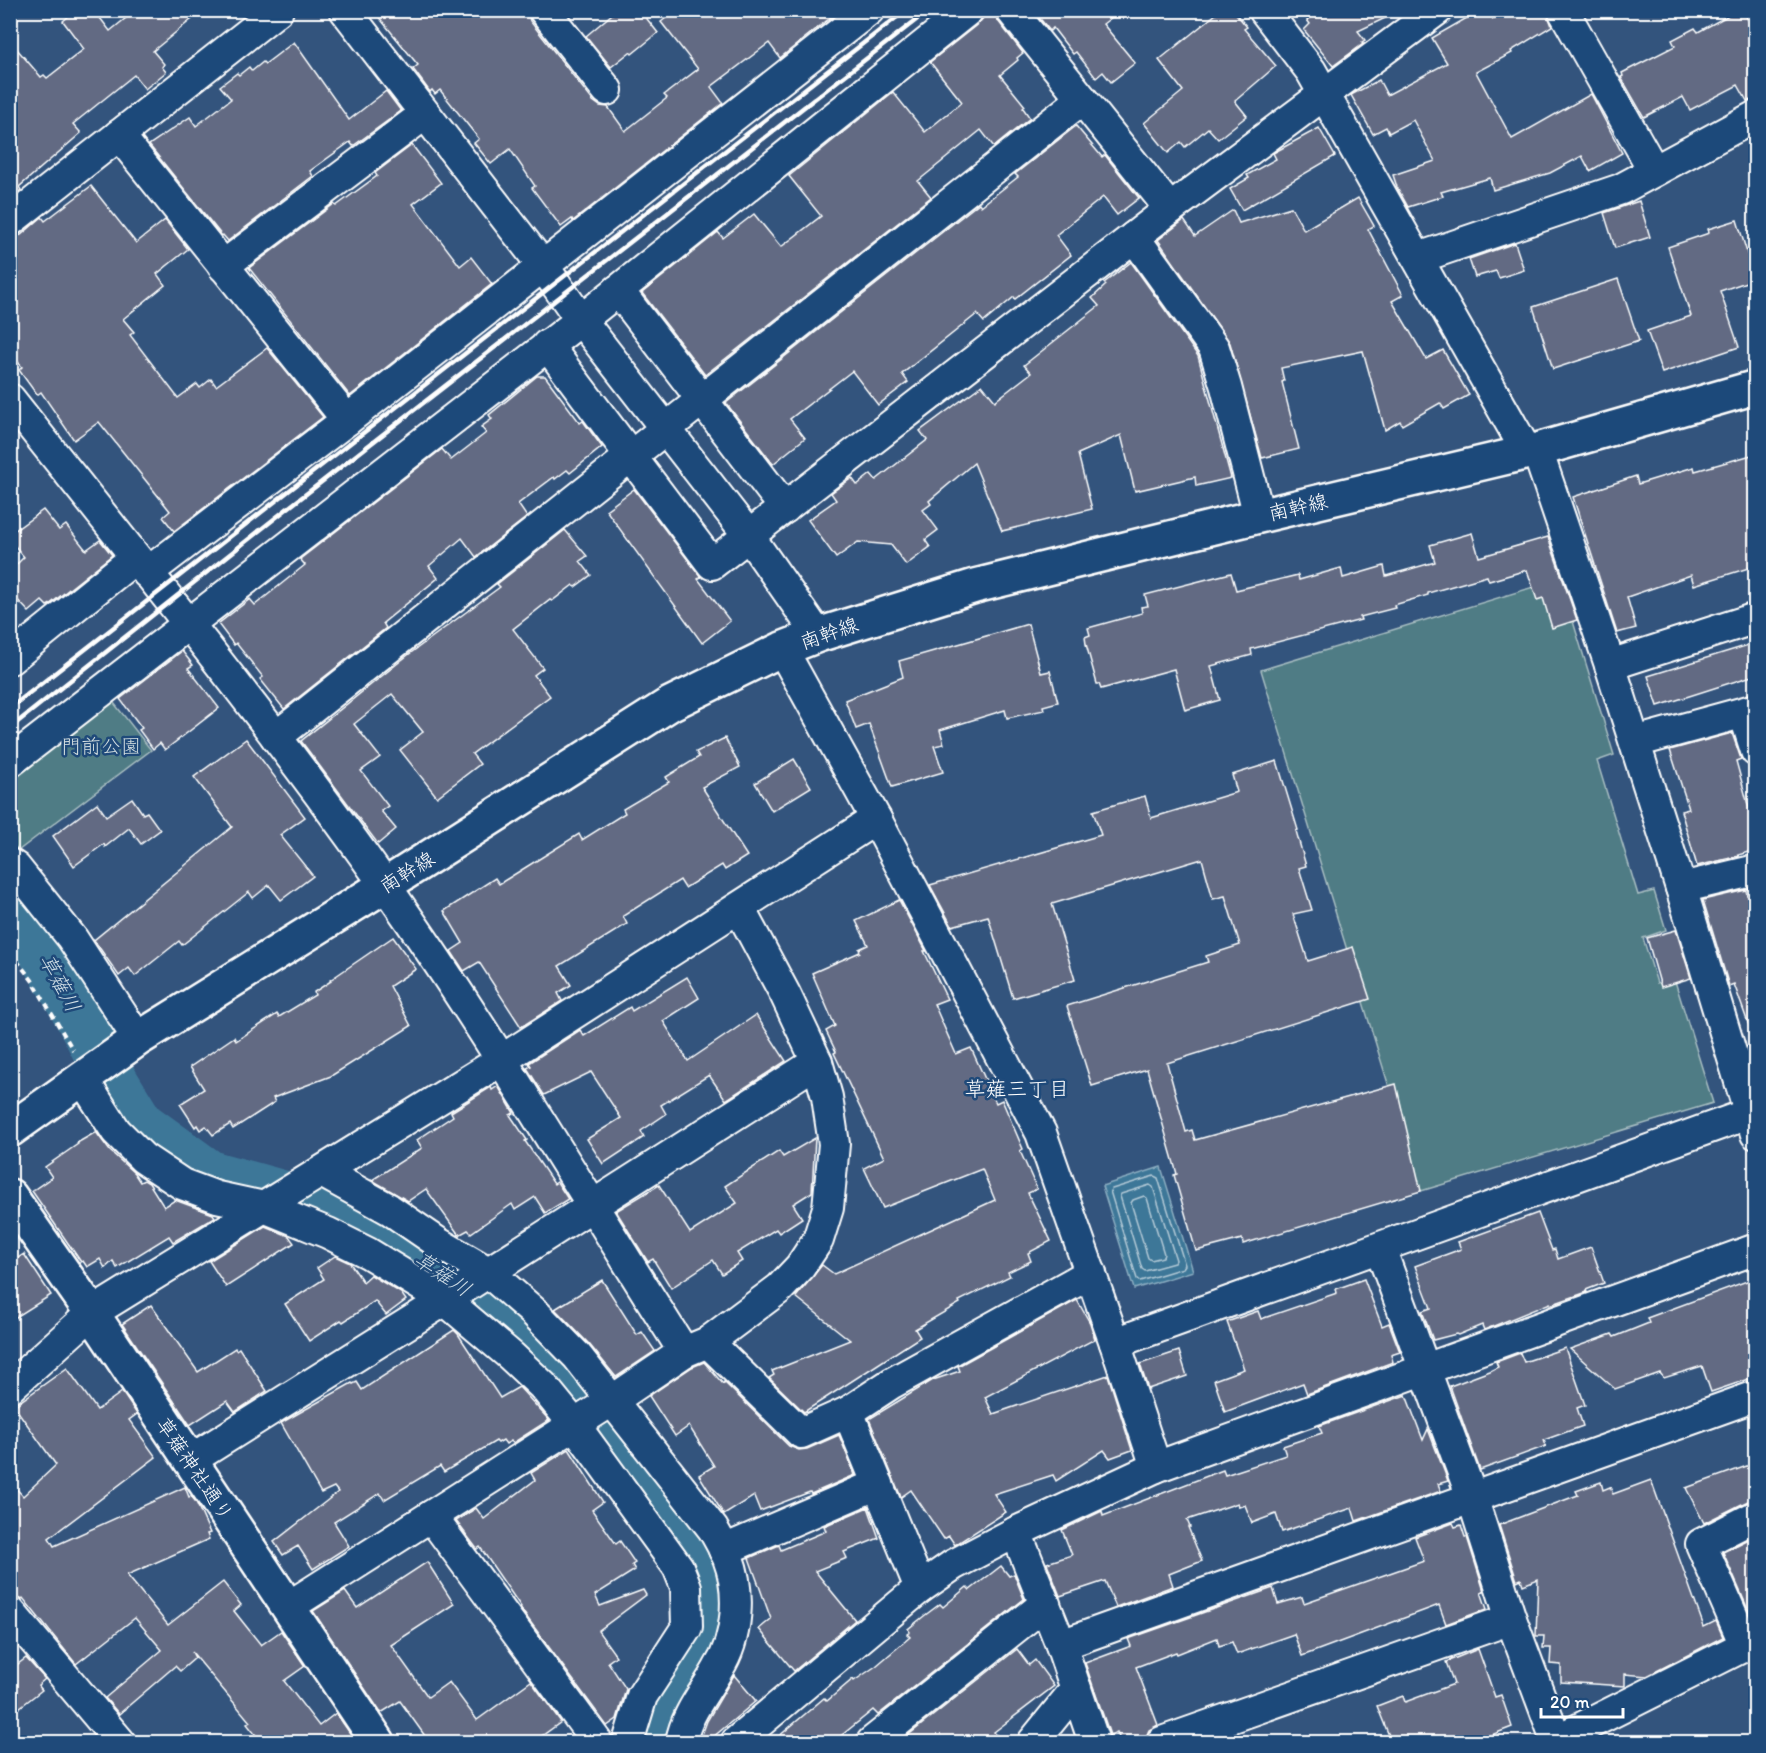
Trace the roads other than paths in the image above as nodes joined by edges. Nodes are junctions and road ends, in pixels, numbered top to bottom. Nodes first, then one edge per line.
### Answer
1 (278, 10) edge
2 (345, 10) edge
3 (544, 10) edge
4 (869, 10) edge
5 (968, 10) edge
6 (1011, 10) edge
7 (1264, 10) edge
8 (1437, 10) edge
9 (1563, 10) edge
10 (1408, 20) edge
11 (607, 90) dead end
12 (1324, 94) junction
13 (1082, 99) junction
14 (425, 114) junction
15 (1755, 116) edge
16 (119, 135) junction
17 (1654, 171) junction
18 (1170, 209) junction
19 (10, 221) edge
20 (1134, 237) junction
21 (1418, 258) junction
22 (223, 266) junction
23 (543, 266) junction
24 (618, 290) junction
25 (581, 320) junction
26 (548, 345) junction
27 (1755, 387) edge
28 (10, 399) edge
29 (701, 399) junction
30 (347, 420) junction
31 (666, 428) junction
32 (1532, 451) junction
33 (632, 455) junction
34 (785, 508) junction
35 (1259, 516) junction
36 (749, 536) junction
37 (141, 565) junction
38 (1755, 618) edge
39 (188, 625) junction
40 (818, 635) junction
41 (782, 649) junction
42 (10, 658) edge
43 (1610, 665) junction
44 (1750, 711) edge
45 (276, 737) junction
46 (1635, 742) junction
47 (1755, 751) edge
48 (10, 762) edge
49 (876, 819) junction
50 (10, 864) edge
51 (1755, 870) edge
52 (384, 886) junction
53 (1681, 888) junction
54 (739, 908) junction
55 (130, 1045) junction
56 (500, 1061) junction
57 (817, 1062) junction
58 (85, 1076) junction
59 (1752, 1124) edge
60 (10, 1130) edge
61 (322, 1172) junction
62 (10, 1196) edge
63 (591, 1206) junction
64 (264, 1207) junction
65 (1380, 1248) junction
66 (1755, 1249) edge
67 (488, 1272) junction
68 (1091, 1273) junction
69 (445, 1300) junction
70 (92, 1313) junction
71 (1116, 1343) junction
72 (696, 1347) junction
73 (1425, 1369) junction
74 (10, 1387) edge
75 (1755, 1396) edge
76 (614, 1401) junction
77 (848, 1412) junction
78 (574, 1424) junction
79 (189, 1461) junction
80 (1156, 1467) junction
81 (878, 1484) junction
82 (1472, 1497) junction
83 (431, 1516) junction
84 (1755, 1516) edge
85 (1016, 1532) junction
86 (724, 1550) junction
87 (920, 1588) junction
88 (1045, 1604) junction
89 (288, 1607) junction
90 (10, 1612) edge
91 (1511, 1619) junction
92 (1750, 1643) edge
93 (1061, 1645) junction
94 (1076, 1689) junction
95 (1555, 1742) edge
96 (120, 1743) edge
97 (378, 1743) edge
98 (597, 1743) edge
99 (628, 1743) edge
100 (681, 1743) edge
101 (736, 1743) edge
102 (872, 1743) edge
103 (1034, 1743) edge
104 (1094, 1743) edge
105 (1162, 1743) edge

1 - 16 street
2 - 14 street
3 - 11 street
4 - 23 street
5 - 24 street
6 - 13 street
7 - 12 street
8 - 10 street
9 - 17 street
10 - 12 street
12 - 18 street
12 - 21 street
13 - 18 street
13 - 29 street
14 - 22 street
14 - 23 street
15 - 17 street
16 - 19 street
16 - 22 street
17 - 21 street
18 - 20 street
20 - 34 street
20 - 35 street
21 - 32 street
22 - 30 street
23 - 25 street
23 - 30 street
24 - 25 street
24 - 29 street
25 - 26 street
25 - 31 street
26 - 33 street
26 - 39 street
27 - 32 main road, 南幹線
28 - 37 street
29 - 31 street
29 - 34 street
30 - 37 street
31 - 33 street
31 - 36 street
32 - 35 main road, 南幹線
32 - 43 street
33 - 36 street
33 - 45 street
34 - 36 street
35 - 40 main road, 南幹線
36 - 40 street
37 - 39 street
37 - 42 street
38 - 43 street
39 - 45 street
39 - 48 street
40 - 41 main road, 南幹線
41 - 49 street
41 - 52 main road, 南幹線
43 - 46 street
44 - 46 street
44 - 47 street
45 - 52 street
46 - 53 street
49 - 54 street
49 - 68 street
50 - 55 street
51 - 53 street
52 - 55 main road, 南幹線
52 - 56 street
53 - 59 street
54 - 56 street
54 - 57 street
55 - 58 main road, 南幹線
56 - 61 street
56 - 63 street
57 - 63 street
57 - 72 street
58 - 60 main road, 南幹線
58 - 64 street
59 - 65 street
61 - 64 street
61 - 67 street
62 - 70 main road, 草薙神社通り
63 - 67 street
63 - 72 street
64 - 69 street
64 - 70 street
65 - 71 street
65 - 73 street
66 - 73 street
67 - 69 street
67 - 76 street
68 - 71 street
68 - 77 street
69 - 78 street
69 - 79 street
70 - 74 street
70 - 79 main road, 草薙神社通り
71 - 80 street
72 - 76 street
72 - 77 street
73 - 80 street
73 - 82 street
75 - 82 street
76 - 78 street
76 - 86 street
77 - 81 street
78 - 83 street
78 - 99 street
79 - 89 main road, 草薙神社通り
80 - 85 street
81 - 86 street
81 - 87 street
82 - 91 street
82 - 93 street
83 - 89 street
83 - 98 street
84 - 92 street
85 - 87 street
85 - 88 street
86 - 100 street
87 - 101 street
88 - 93 street
88 - 102 street
89 - 97 main road, 草薙神社通り
90 - 96 street
91 - 95 street
91 - 105 street
92 - 95 street
93 - 94 street
94 - 103 street
94 - 104 street

